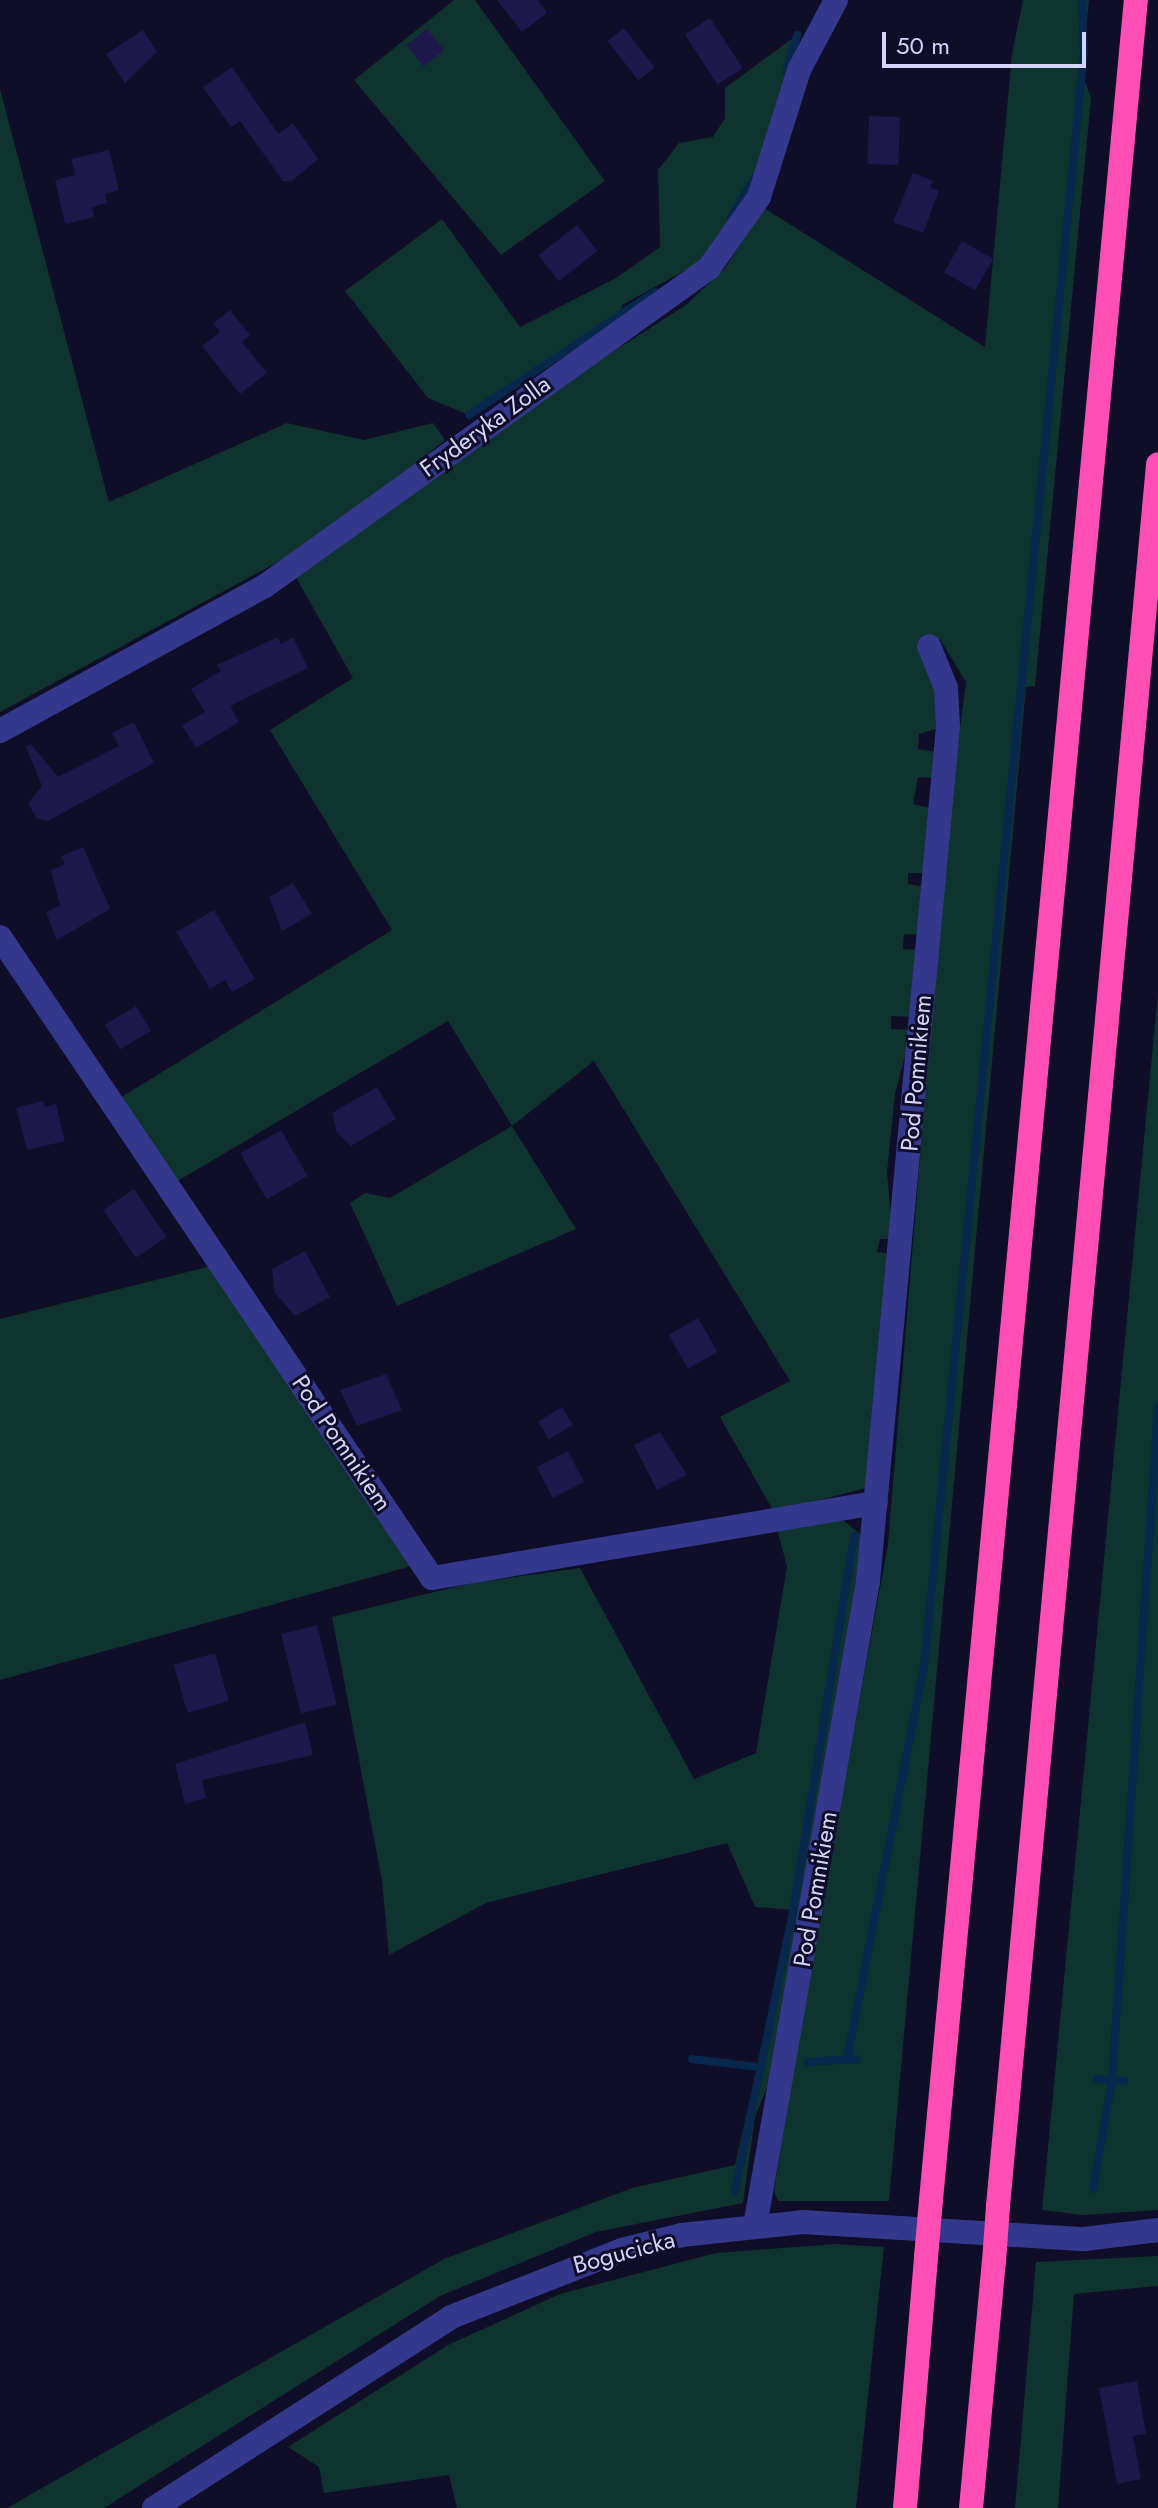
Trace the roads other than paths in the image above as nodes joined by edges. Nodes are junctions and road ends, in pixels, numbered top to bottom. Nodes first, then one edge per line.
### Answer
1 (836, 0) edge
2 (1136, 0) edge
3 (1158, 464) edge
4 (929, 646) dead end
5 (0, 731) edge
6 (0, 937) edge
7 (876, 1503) junction
8 (755, 2226) junction
9 (1158, 2230) edge
10 (154, 2508) edge
11 (905, 2508) edge
12 (971, 2508) edge

1 - 5 street, Fryderyka Zolla
2 - 11 highway, bridge
3 - 12 highway, bridge
4 - 7 street, Pod Pomnikiem
6 - 7 street, Pod Pomnikiem
7 - 8 street, Pod Pomnikiem
8 - 9 street, Bogucicka
8 - 10 street, Bogucicka

